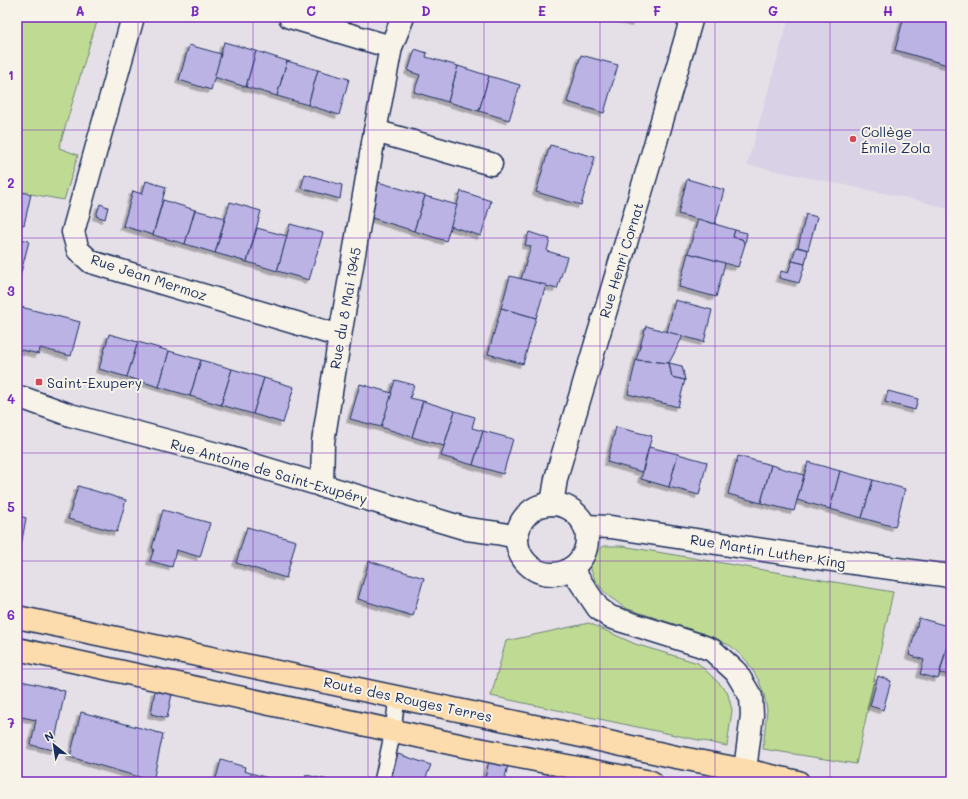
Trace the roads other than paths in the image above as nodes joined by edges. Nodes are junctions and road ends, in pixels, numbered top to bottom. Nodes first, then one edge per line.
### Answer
1 (133, 17) edge
2 (290, 17) edge
3 (403, 17) edge
4 (692, 17) edge
5 (391, 47) junction
6 (375, 131) junction
7 (491, 164) dead end
8 (340, 336) junction
9 (19, 396) edge
10 (322, 486) junction
11 (552, 504) junction
12 (584, 526) junction
13 (517, 537) junction
14 (571, 568) junction
15 (951, 576) edge
16 (17, 617) edge
17 (17, 649) edge
18 (397, 697) junction
19 (393, 731) junction
20 (743, 776) edge
21 (382, 782) edge
22 (651, 782) edge
23 (798, 782) edge

1 - 8 street, Rue Jean Mermoz
2 - 5 street
3 - 5 street, Rue du 8 Mai 1945
4 - 11 street, Rue Henri Cornat
5 - 6 street, Rue du 8 Mai 1945
6 - 7 street
6 - 8 street, Rue du 8 Mai 1945
8 - 10 street, Rue du 8 Mai 1945
9 - 10 street, Rue Antoine de Saint-Exupéry
10 - 13 street, Rue Antoine de Saint-Exupéry
11 - 12 street
11 - 13 street
12 - 14 street
12 - 15 street, Rue Martin Luther King
13 - 14 street
14 - 20 street
16 - 18 main road, Route des Rouges Terres
17 - 19 main road
18 - 19 lane
18 - 20 main road, Route des Rouges Terres
19 - 21 lane
19 - 22 main road
20 - 23 main road, Route des Rouges Terres

